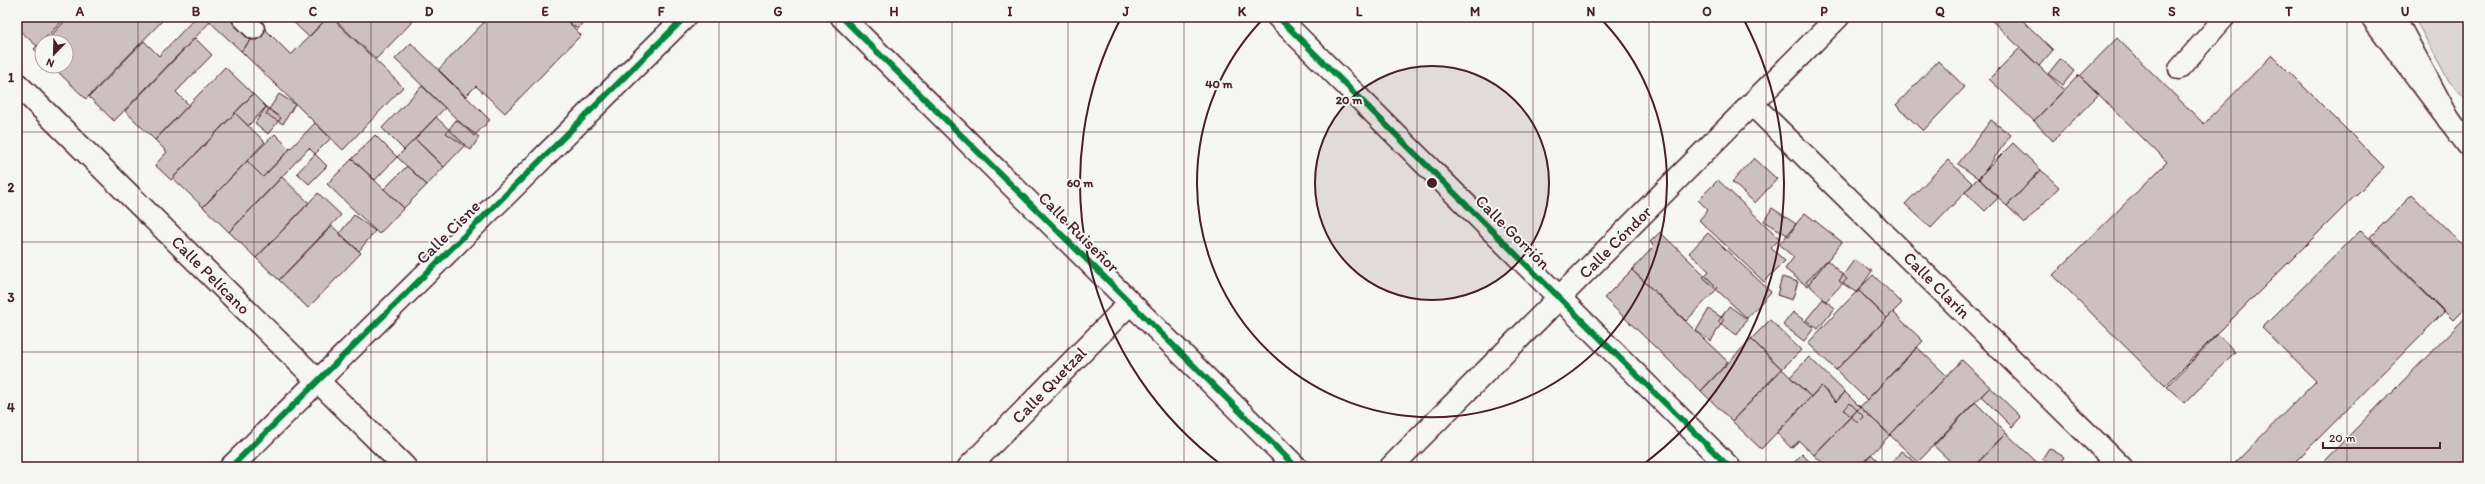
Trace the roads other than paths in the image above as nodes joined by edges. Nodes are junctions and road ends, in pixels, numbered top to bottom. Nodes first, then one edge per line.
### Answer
1 (685, 17) edge
2 (842, 17) edge
3 (1278, 17) edge
4 (1838, 17) edge
5 (2225, 17) edge
6 (2372, 17) edge
7 (2394, 17) edge
8 (2179, 69) dead end
9 (17, 84) edge
10 (1752, 104) junction
11 (2449, 120) junction
12 (2468, 145) edge
13 (1559, 298) junction
14 (1130, 302) junction
15 (318, 381) junction
16 (231, 467) edge
17 (405, 467) edge
18 (969, 467) edge
19 (1296, 467) edge
20 (1391, 467) edge
21 (1729, 467) edge
22 (2121, 467) edge

1 - 15 main road, Calle Cisne
2 - 14 main road, Calle Ruiseñor
3 - 13 main road, Calle Gorrión
4 - 10 main road, Calle Cóndor
5 - 8 lane
6 - 11 main road
7 - 11 main road
9 - 15 main road, Calle Pelícano
10 - 13 main road, Calle Cóndor
10 - 22 main road, Calle Clarín
11 - 12 main road
13 - 20 main road, Calle Cóndor
13 - 21 main road, Calle Gorrión
14 - 18 main road, Calle Quetzal
14 - 19 main road, Calle Ruiseñor
15 - 16 main road, Calle Cisne
15 - 17 main road, Calle Pelícano

